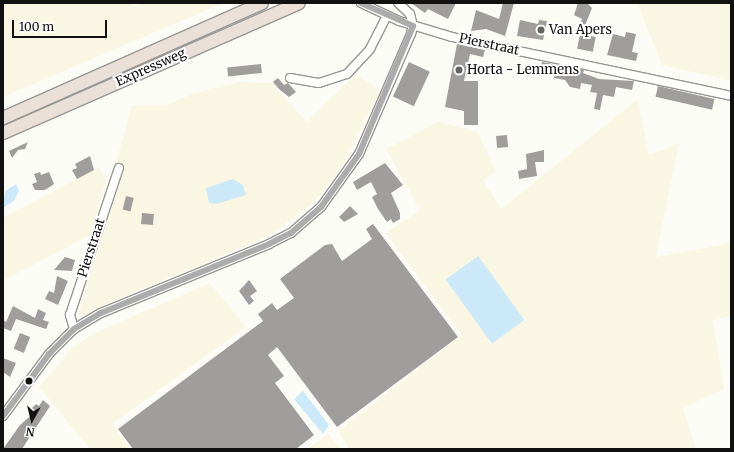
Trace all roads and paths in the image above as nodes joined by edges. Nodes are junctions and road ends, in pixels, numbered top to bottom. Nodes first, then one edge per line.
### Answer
1 (262, 3) edge
2 (299, 3) edge
3 (361, 3) edge
4 (398, 3) edge
5 (387, 16) junction
6 (413, 26) junction
7 (290, 78) dead end
8 (731, 96) edge
9 (3, 118) edge
10 (3, 132) edge
11 (119, 168) dead end
12 (74, 329) junction
13 (3, 416) edge

1 - 9 highway, Expressweg
2 - 10 highway, Expressweg
3 - 5 street, Pierstraat
4 - 6 street
5 - 6 street, Pierstraat
5 - 7 street
6 - 8 street, Pierstraat
6 - 12 street
11 - 12 street, Pierstraat
12 - 13 street

